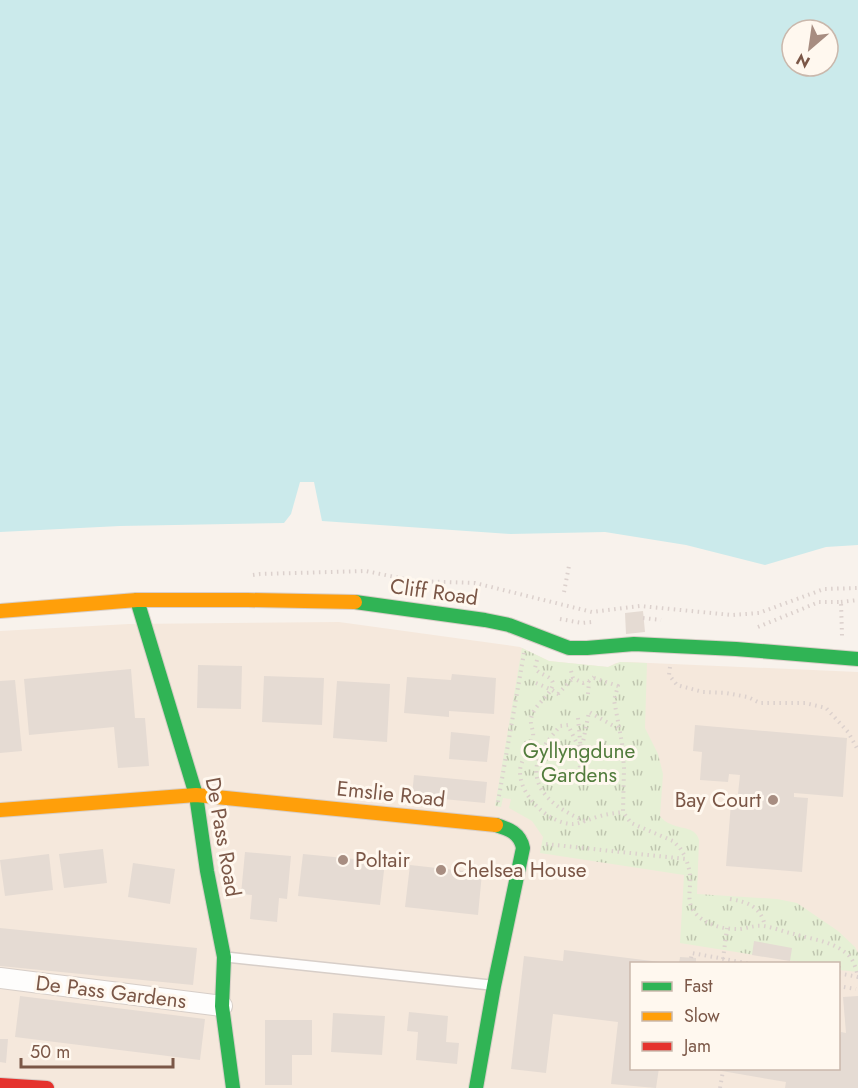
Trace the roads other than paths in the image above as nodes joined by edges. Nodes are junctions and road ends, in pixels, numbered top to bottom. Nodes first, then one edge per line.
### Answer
1 (137, 600) junction
2 (0, 611) edge
3 (858, 659) edge
4 (196, 795) junction
5 (0, 810) edge
6 (224, 957) junction
7 (0, 978) edge
8 (494, 986) junction
9 (222, 1006) junction
10 (0, 1085) edge
11 (47, 1088) edge
12 (233, 1088) edge
13 (476, 1088) edge

1 - 2 street, Cliff Road
1 - 3 street, Cliff Road
1 - 4 street, De Pass Road
4 - 5 street, Emslie Road
4 - 6 street, De Pass Road
4 - 8 street, Emslie Road
6 - 8 lane
6 - 9 street, De Pass Road
7 - 9 street, De Pass Gardens
8 - 13 street
9 - 12 street, De Pass Road
10 - 11 street

